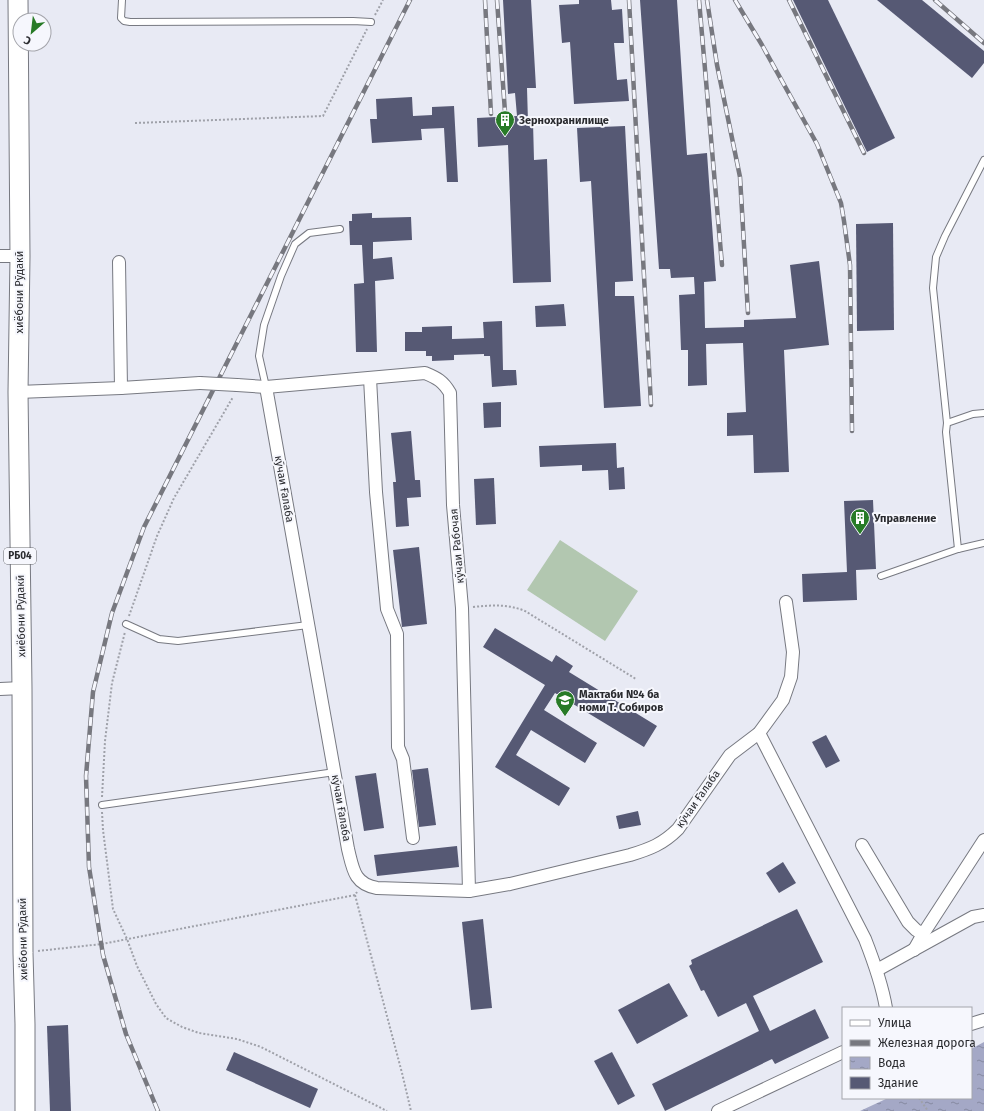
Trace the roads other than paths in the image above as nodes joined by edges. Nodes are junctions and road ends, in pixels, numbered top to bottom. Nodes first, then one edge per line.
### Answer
1 (18, 0) edge
2 (122, 0) edge
3 (371, 22) road end
4 (984, 160) edge
5 (340, 229) dead end
6 (0, 256) edge
7 (20, 256) junction
8 (119, 262) dead end
9 (370, 378) junction
10 (266, 387) junction
11 (121, 388) junction
12 (18, 392) junction
13 (984, 413) edge
14 (947, 423) junction
15 (984, 543) edge
16 (958, 549) junction
17 (881, 576) dead end
18 (786, 602) dead end
19 (126, 624) road end
20 (308, 625) junction
21 (22, 688) junction
22 (0, 689) edge
23 (759, 733) junction
24 (335, 772) junction
25 (102, 805) road end
26 (413, 838) dead end
27 (984, 840) edge
28 (862, 845) dead end
29 (469, 891) junction
30 (984, 915) edge
31 (923, 934) junction
32 (914, 950) junction
33 (878, 970) junction
34 (886, 1007) edge
35 (984, 1020) edge
36 (972, 1024) edge
37 (842, 1052) edge
38 (25, 1111) edge
39 (718, 1111) edge

1 - 7 main road, хиёбони Рӯдакӣ / РБ04
2 - 3 lane
4 - 14 lane
5 - 10 lane
6 - 7 street
7 - 12 main road, хиёбони Рӯдакӣ / РБ04
8 - 11 street
9 - 10 street, кӯчаи Рабочая
9 - 26 street
9 - 29 street, кӯчаи Рабочая
10 - 11 street, bridge
10 - 20 street, кӯчаи Ғалаба
11 - 12 street
12 - 21 main road, хиёбони Рӯдакӣ / РБ04
13 - 14 lane
14 - 16 lane
15 - 16 lane
16 - 17 lane
18 - 23 street, кӯчаи Ғалаба
19 - 20 lane
20 - 24 street, кӯчаи Ғалаба
21 - 22 street
21 - 38 main road, хиёбони Рӯдакӣ / РБ04
23 - 29 street, кӯчаи Ғалаба
23 - 33 street
24 - 25 lane
24 - 29 street, кӯчаи Ғалаба
27 - 31 street
28 - 31 street
30 - 32 street
31 - 32 street
32 - 33 street
33 - 34 street
35 - 36 street
37 - 39 street

